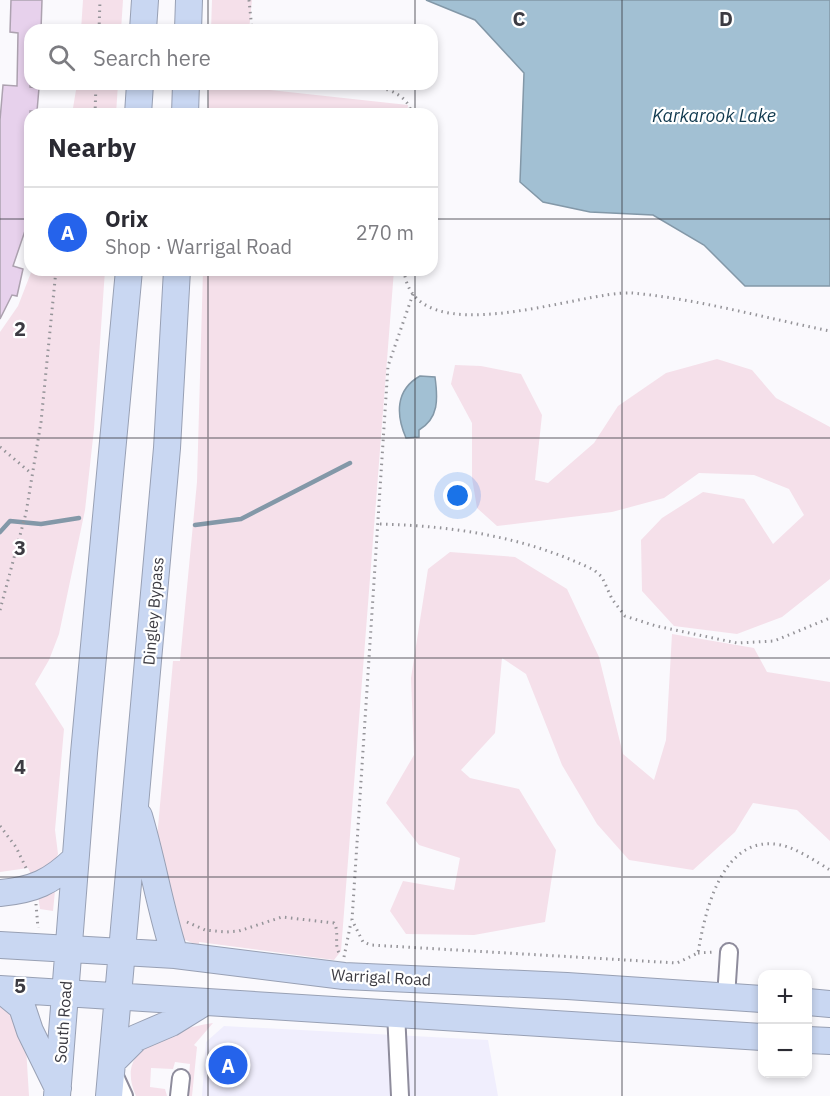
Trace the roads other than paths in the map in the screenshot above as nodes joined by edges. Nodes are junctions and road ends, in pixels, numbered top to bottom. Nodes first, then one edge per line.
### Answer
1 (145, 0) edge
2 (189, 0) edge
3 (143, 24) edge
4 (188, 24) edge
5 (140, 90) edge
6 (186, 90) edge
7 (138, 108) edge
8 (184, 108) edge
9 (128, 276) edge
10 (177, 276) edge
11 (135, 802) junction
12 (75, 859) junction
13 (0, 893) edge
14 (0, 945) edge
15 (68, 949) junction
16 (121, 952) junction
17 (729, 952) dead end
18 (176, 955) junction
19 (0, 989) edge
20 (65, 993) junction
21 (117, 996) junction
22 (726, 997) junction
23 (758, 999) edge
24 (205, 1002) junction
25 (812, 1002) edge
26 (830, 1004) edge
27 (396, 1012) junction
28 (758, 1037) edge
29 (812, 1040) edge
30 (830, 1041) edge
31 (112, 1065) junction
32 (181, 1078) dead end
33 (57, 1092) edge
34 (109, 1096) edge
35 (124, 1096) edge
36 (179, 1096) edge
37 (399, 1096) edge

1 - 3 highway
2 - 4 highway
5 - 7 highway
6 - 8 highway
9 - 12 highway
10 - 11 highway, Dingley Bypass
11 - 16 highway, Dingley Bypass
11 - 18 highway
12 - 13 highway
12 - 15 highway
14 - 15 highway, Warrigal Road
15 - 16 highway, Warrigal Road
15 - 20 highway, South Road
16 - 18 highway, Warrigal Road
16 - 21 highway
17 - 22 street
18 - 22 highway, Warrigal Road
19 - 20 highway, Warrigal Road
19 - 33 highway
20 - 21 highway, Warrigal Road
20 - 33 highway, South Road
21 - 24 highway, Warrigal Road
21 - 31 highway
22 - 23 highway, Warrigal Road
24 - 27 highway, Warrigal Road
24 - 31 highway
25 - 26 highway
27 - 28 highway, Warrigal Road
27 - 37 street
29 - 30 highway
31 - 34 highway
31 - 35 street
32 - 36 street

